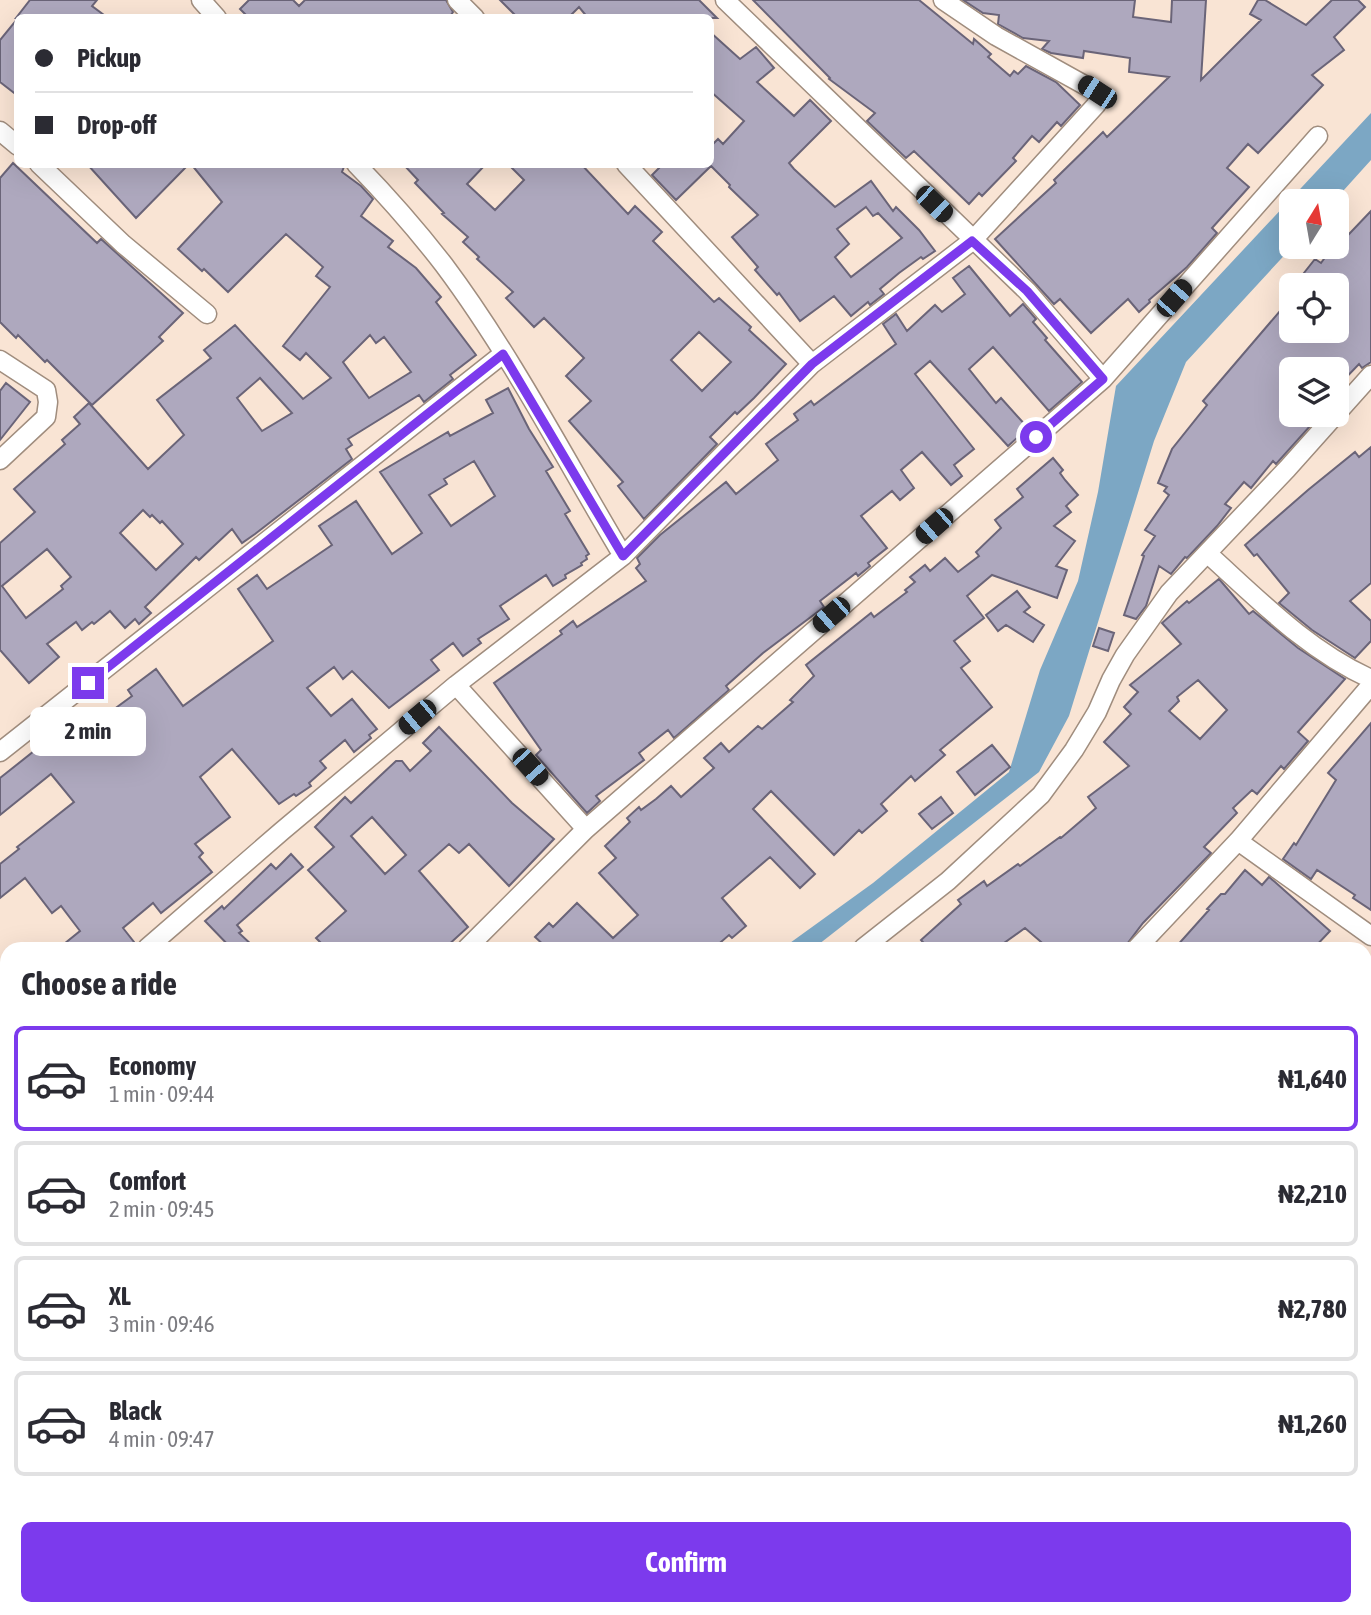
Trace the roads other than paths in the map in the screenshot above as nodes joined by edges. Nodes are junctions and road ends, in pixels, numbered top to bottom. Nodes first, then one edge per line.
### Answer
1 (201, 0) edge
2 (457, 0) edge
3 (725, 0) edge
4 (943, 0) edge
5 (213, 14) edge
6 (471, 14) edge
7 (0, 131) edge
8 (1318, 136) dead end
9 (14, 143) edge
10 (42, 168) edge
11 (360, 168) edge
12 (630, 168) edge
13 (972, 241) junction
14 (207, 314) dead end
15 (503, 354) junction
16 (0, 360) edge
17 (812, 364) junction
18 (1371, 375) edge
19 (1103, 379) junction
20 (0, 460) edge
21 (1207, 553) junction
22 (623, 556) junction
23 (1371, 679) edge
24 (456, 685) junction
25 (1371, 685) edge
26 (0, 752) edge
27 (586, 829) junction
28 (1238, 841) junction
29 (1371, 936) edge
30 (154, 942) edge
31 (473, 942) edge
32 (871, 942) edge
33 (1143, 942) edge

1 - 5 street
2 - 6 street
3 - 13 street
4 - 13 street
7 - 9 street
8 - 19 street
10 - 14 street
11 - 15 street
12 - 17 street
13 - 17 street
13 - 19 street
15 - 22 street
15 - 26 street
16 - 20 street
17 - 22 street
18 - 21 street
19 - 27 street
21 - 23 street
21 - 32 street
22 - 24 street
24 - 27 street
24 - 30 street
25 - 28 street
27 - 31 street
28 - 29 street
28 - 33 street

